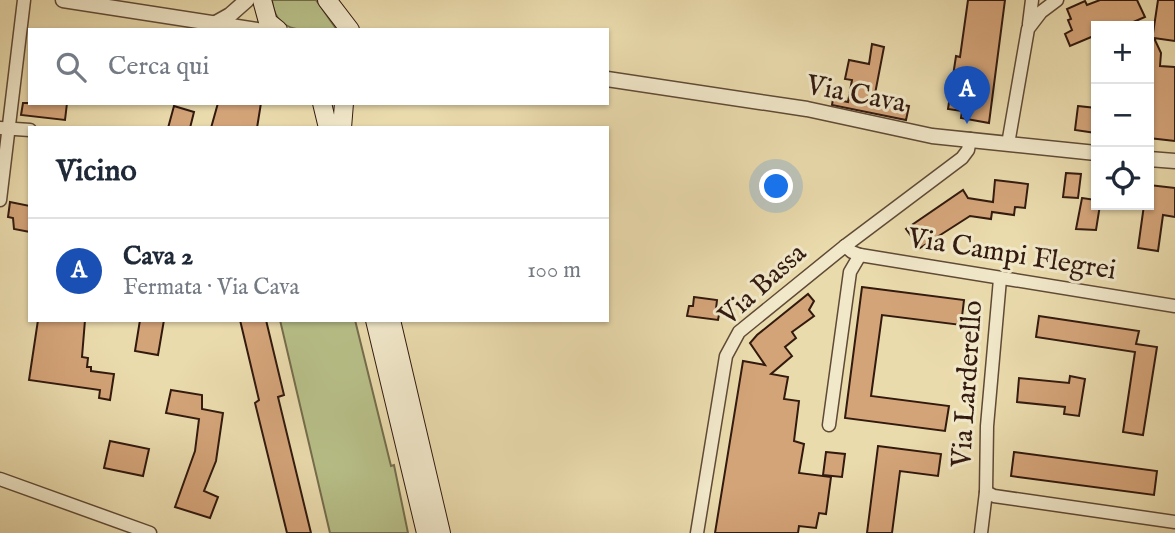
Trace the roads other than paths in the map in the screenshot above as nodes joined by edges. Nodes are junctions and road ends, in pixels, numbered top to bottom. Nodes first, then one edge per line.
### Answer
1 (24, 0) edge
2 (68, 0) edge
3 (247, 0) edge
4 (262, 0) edge
5 (327, 0) edge
6 (1032, 0) edge
7 (1057, 0) edge
8 (214, 24) junction
9 (243, 28) edge
10 (276, 28) edge
11 (348, 28) edge
12 (1028, 29) junction
13 (609, 79) edge
14 (322, 105) edge
15 (344, 105) edge
16 (328, 126) edge
17 (342, 126) edge
18 (4, 128) edge
19 (28, 130) edge
20 (970, 139) junction
21 (1008, 144) junction
22 (1091, 152) edge
23 (1154, 159) edge
24 (1175, 161) edge
25 (0, 200) edge
26 (845, 246) junction
27 (860, 255) junction
28 (1000, 279) junction
29 (1175, 306) edge
30 (374, 322) edge
31 (391, 322) edge
32 (829, 425) dead end
33 (0, 479) edge
34 (986, 492) junction
35 (1175, 522) edge
36 (150, 533) edge
37 (426, 533) edge
38 (441, 533) edge
39 (697, 533) edge
40 (981, 533) edge

1 - 18 street
2 - 8 street
3 - 8 street
4 - 10 main road
5 - 11 main road
6 - 12 street
7 - 12 street
8 - 9 street
12 - 21 street
13 - 20 street, Via Cava
14 - 16 main road
15 - 17 main road
18 - 19 street
18 - 25 street
20 - 21 street, Via Cava
20 - 26 street, Via Bassa
21 - 22 street, Via Cava
23 - 24 street
26 - 27 street, Via Campi Flegrei
26 - 39 street, Via Bassa
27 - 28 street, Via Campi Flegrei
27 - 32 street
28 - 29 street, Via Campi Flegrei
28 - 34 street, Via Larderello
30 - 37 main road
31 - 38 main road
33 - 36 street
34 - 35 street, Via Larderello
34 - 40 street, Via Larderello

